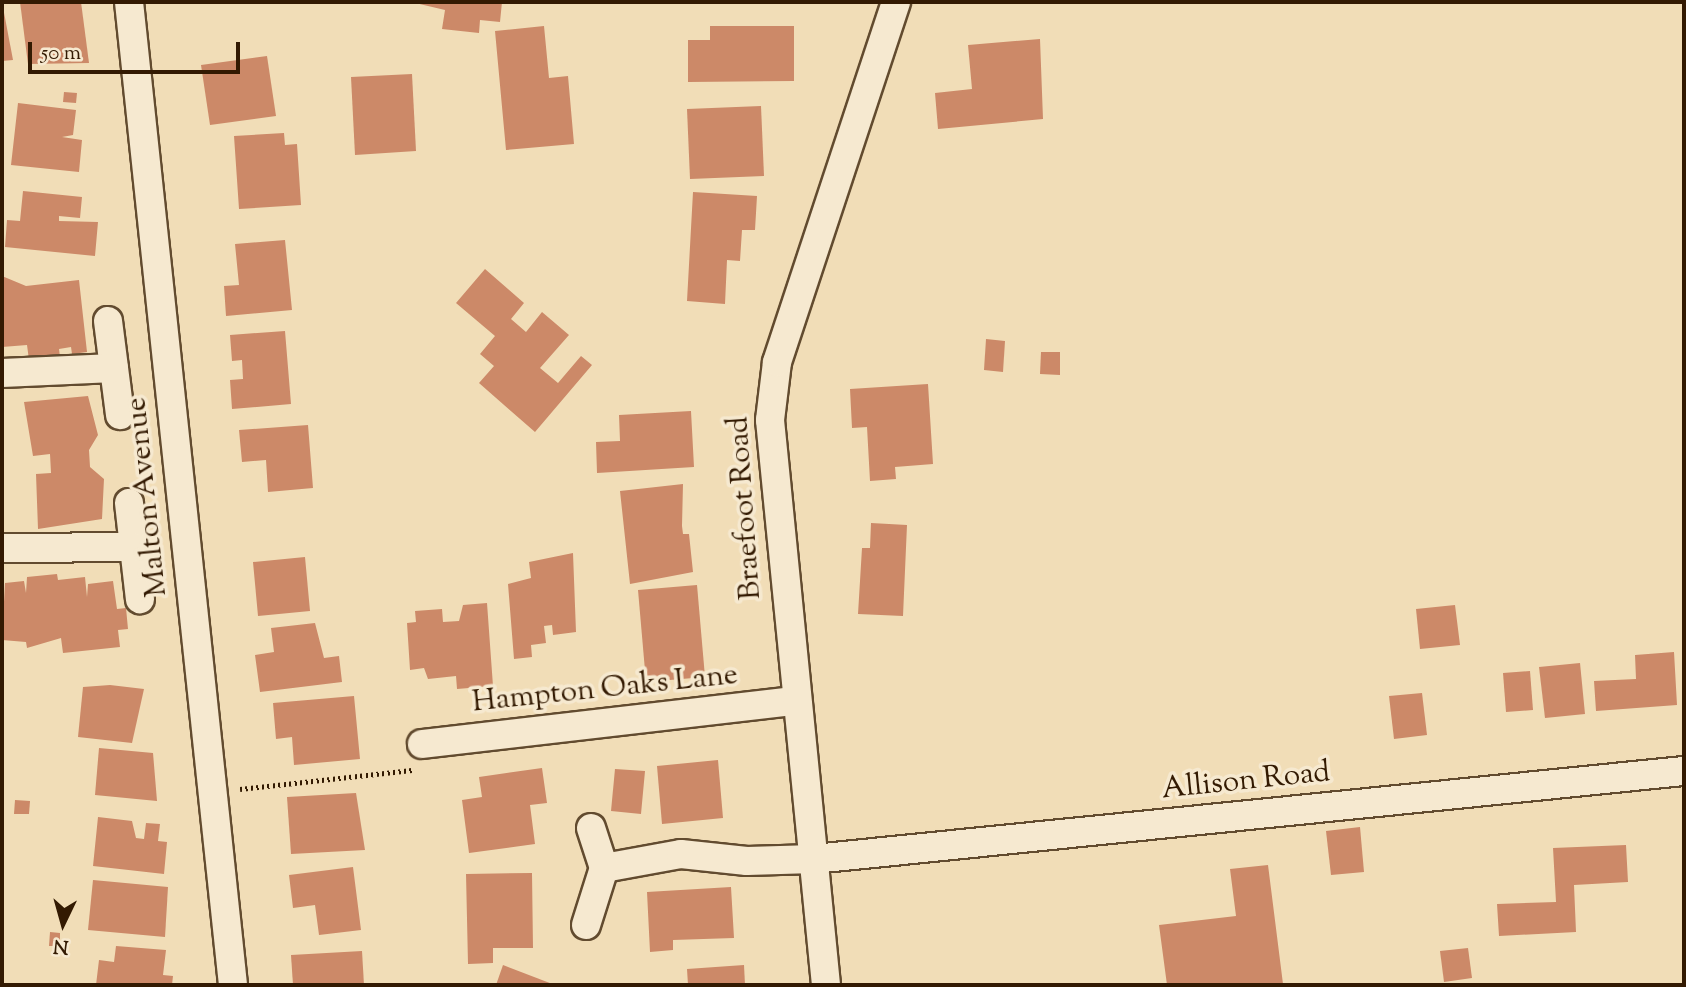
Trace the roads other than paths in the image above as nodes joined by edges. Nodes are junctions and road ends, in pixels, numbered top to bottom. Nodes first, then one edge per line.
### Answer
1 (129, 2) edge
2 (896, 2) edge
3 (108, 321) dead end
4 (114, 368) junction
5 (2, 373) edge
6 (120, 415) dead end
7 (129, 503) dead end
8 (134, 547) junction
9 (2, 548) edge
10 (141, 598) dead end
11 (796, 701) junction
12 (422, 744) dead end
13 (1684, 771) edge
14 (591, 828) dead end
15 (814, 859) junction
16 (604, 868) junction
17 (586, 925) dead end
18 (233, 985) edge
19 (826, 985) edge

1 - 18 street, Malton Avenue
2 - 11 street, Braefoot Road
3 - 4 street
4 - 5 street
4 - 6 street
7 - 8 street
8 - 9 street
8 - 10 street
11 - 12 street, Hampton Oaks Lane
11 - 15 street, Braefoot Road
13 - 15 street, Allison Road
14 - 16 street
15 - 16 street, Allison Road
15 - 19 street, Braefoot Road
16 - 17 street

